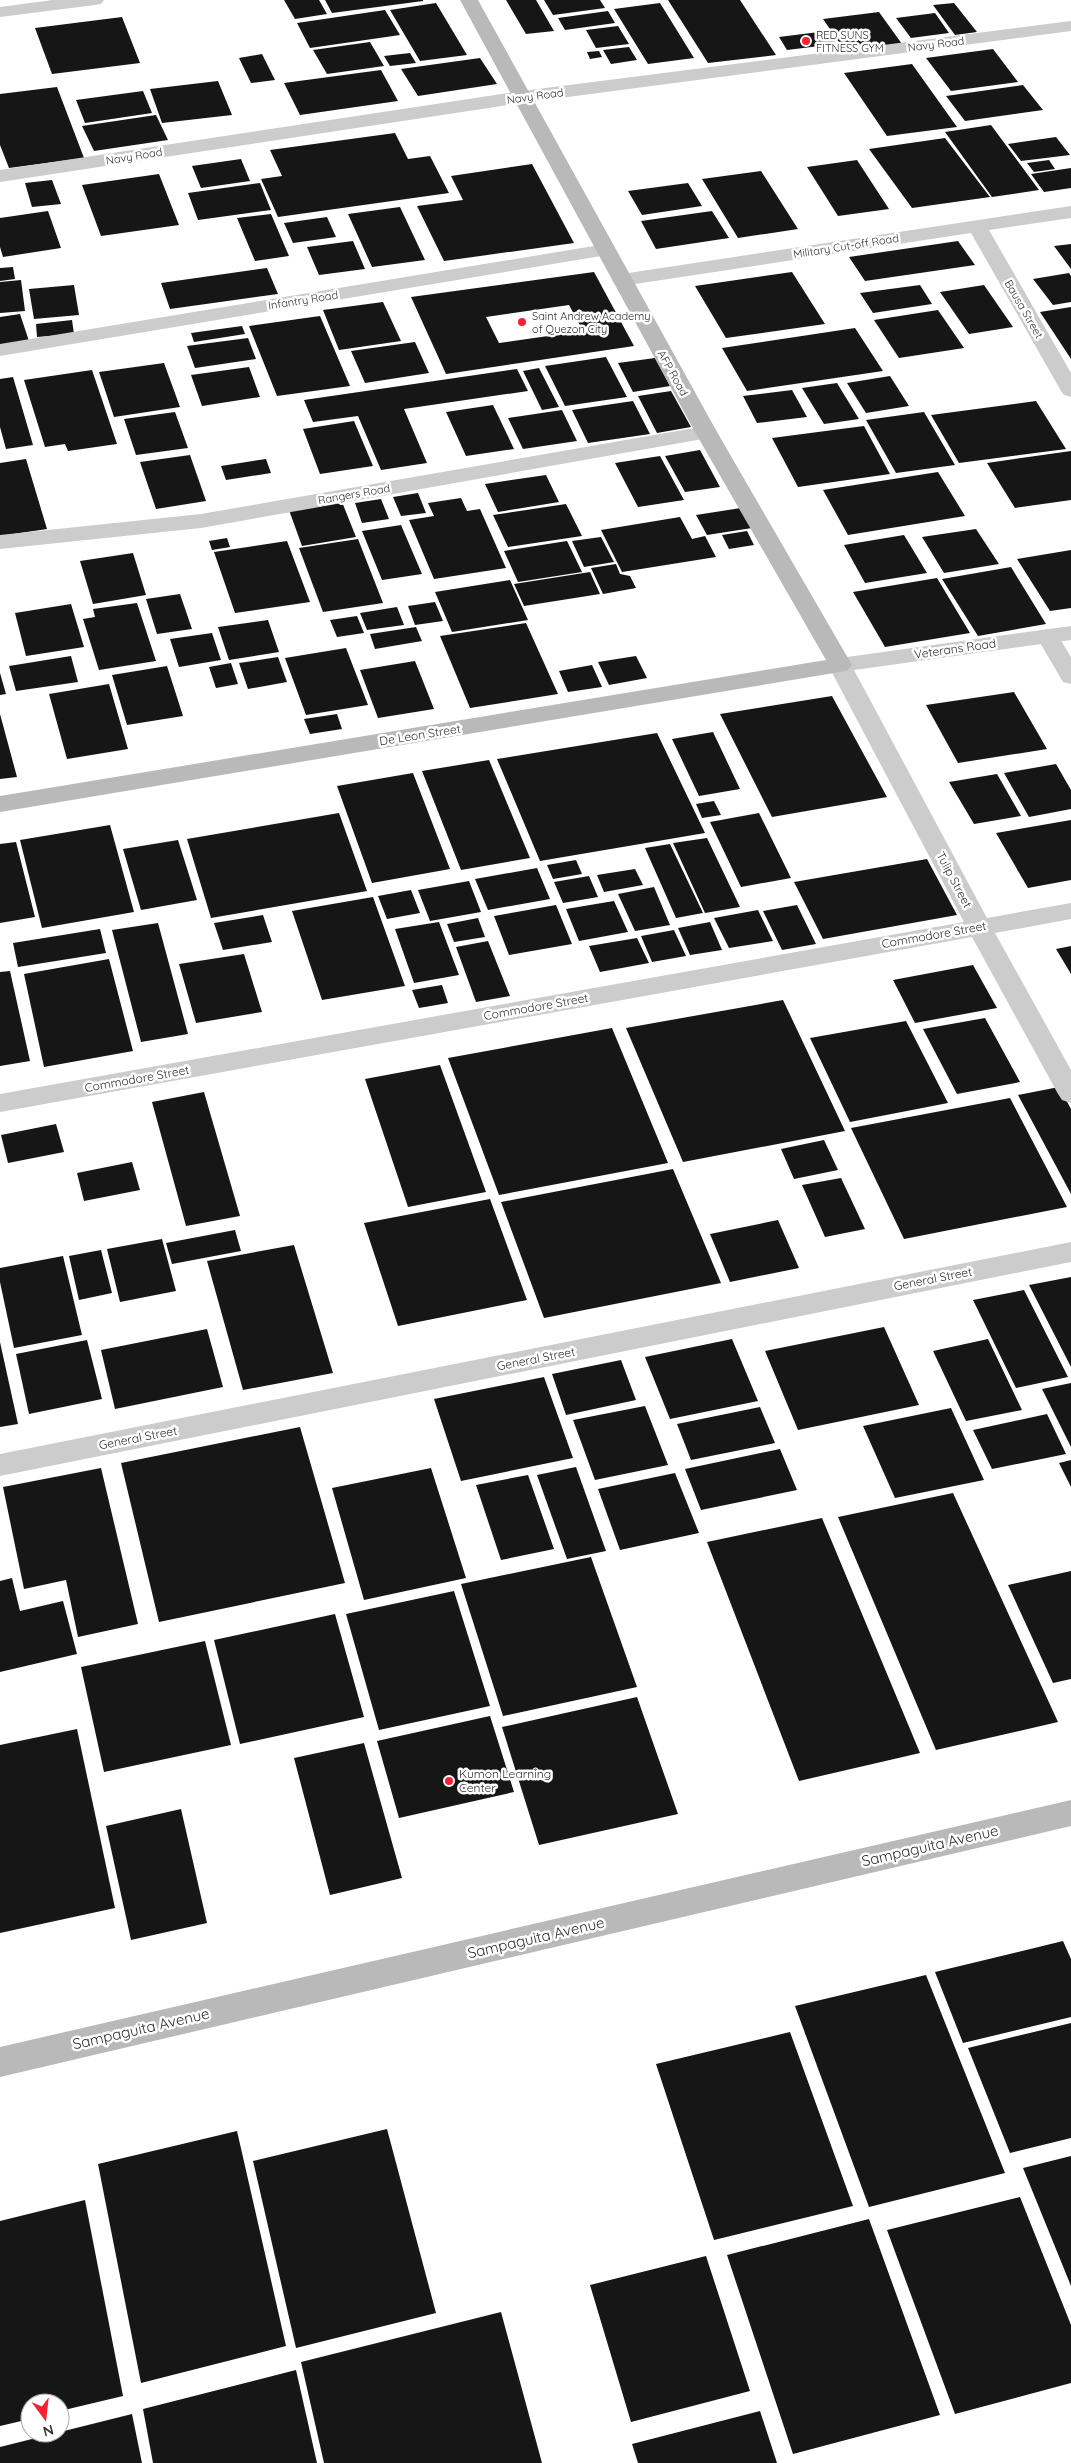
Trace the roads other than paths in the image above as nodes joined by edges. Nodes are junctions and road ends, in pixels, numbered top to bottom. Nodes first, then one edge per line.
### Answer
1 (95, 0) edge
2 (469, 0) edge
3 (0, 12) edge
4 (1071, 26) edge
5 (522, 97) junction
6 (0, 176) edge
7 (1071, 212) edge
8 (977, 226) junction
9 (606, 250) junction
10 (622, 280) junction
11 (0, 350) edge
12 (1071, 391) edge
13 (706, 432) junction
14 (0, 542) edge
15 (1071, 633) edge
16 (1047, 636) junction
17 (840, 665) junction
18 (1071, 677) edge
19 (0, 804) edge
20 (1071, 911) edge
21 (979, 927) junction
22 (1071, 1094) edge
23 (0, 1103) edge
24 (1071, 1252) edge
25 (0, 1465) edge
26 (1071, 1814) edge
27 (0, 2062) edge

1 - 3 street
2 - 5 street, AFP Road
4 - 5 street, Navy Road
5 - 6 street, Navy Road
5 - 9 street, AFP Road
7 - 8 street, Military Cut-off Road
8 - 10 street, Military Cut-off Road
8 - 12 street, Bausa Street
9 - 10 street, AFP Road
9 - 11 street, Infantry Road
10 - 13 street, AFP Road
13 - 14 street, Rangers Road
13 - 17 street, AFP Road
15 - 16 street, Veterans Road
16 - 17 street, Veterans Road
16 - 18 street
17 - 19 street, De Leon Street
17 - 21 street, Tulip Street
20 - 21 street, Commodore Street
21 - 22 street, Tulip Street
21 - 23 street, Commodore Street
24 - 25 street, General Street
26 - 27 street, Sampaguita Avenue

